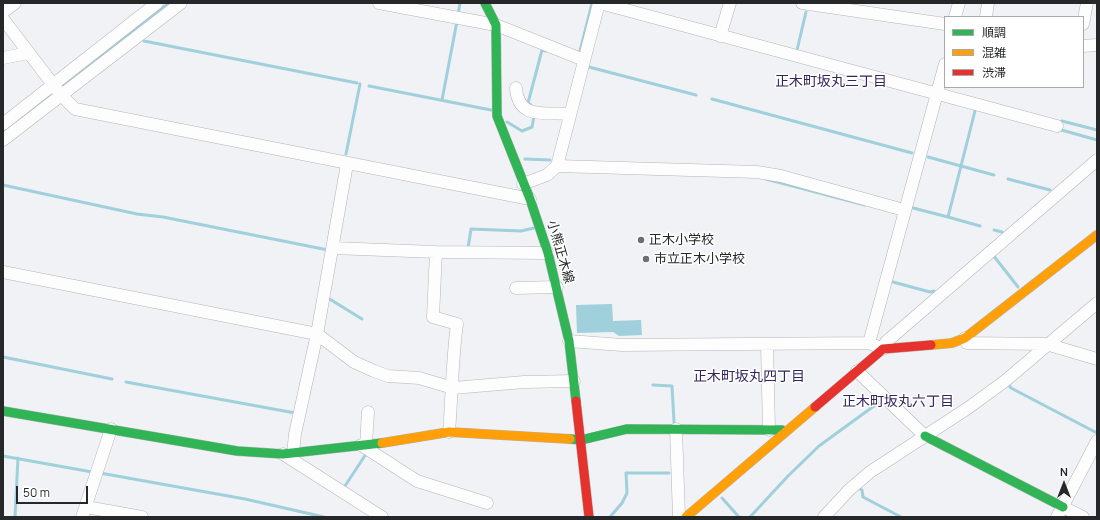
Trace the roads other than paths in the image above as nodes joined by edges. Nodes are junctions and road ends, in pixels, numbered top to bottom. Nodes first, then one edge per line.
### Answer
1 (15, 3) edge
2 (157, 3) edge
3 (181, 3) edge
4 (379, 3) edge
5 (485, 3) edge
6 (600, 3) edge
7 (730, 3) edge
8 (802, 3) edge
9 (959, 3) edge
10 (988, 3) edge
11 (1087, 3) edge
12 (873, 8) edge
13 (3, 12) edge
14 (955, 16) edge
15 (986, 16) edge
16 (3, 19) edge
17 (1084, 19) edge
18 (944, 24) edge
19 (496, 25) junction
20 (9, 34) edge
21 (720, 36) junction
22 (1097, 45) edge
23 (1084, 46) edge
24 (28, 53) junction
25 (3, 58) edge
26 (584, 60) junction
27 (944, 68) edge
28 (54, 85) junction
29 (516, 88) dead end
30 (937, 94) junction
31 (61, 95) junction
32 (570, 114) junction
33 (3, 124) edge
34 (1057, 126) dead end
35 (3, 140) edge
36 (1097, 160) edge
37 (347, 164) junction
38 (557, 166) junction
39 (523, 184) junction
40 (530, 199) junction
41 (904, 210) junction
42 (1097, 235) edge
43 (333, 248) junction
44 (436, 252) junction
45 (548, 253) junction
46 (3, 272) edge
47 (557, 287) junction
48 (516, 288) dead end
49 (1097, 303) edge
50 (317, 334) junction
51 (965, 338) junction
52 (570, 341) junction
53 (869, 343) junction
54 (1046, 344) junction
55 (767, 345) junction
56 (883, 348) junction
57 (1097, 359) edge
58 (857, 371) junction
59 (574, 381) junction
60 (453, 388) junction
61 (3, 411) edge
62 (368, 412) dead end
63 (111, 429) junction
64 (676, 429) junction
65 (769, 430) junction
66 (448, 432) junction
67 (785, 432) junction
68 (925, 436) junction
69 (581, 440) junction
70 (1097, 442) edge
71 (364, 445) junction
72 (288, 454) junction
73 (487, 504) dead end
74 (84, 512) edge
75 (1060, 512) edge
76 (142, 517) edge
77 (382, 517) edge
78 (589, 517) edge
79 (679, 517) edge
80 (686, 517) edge
81 (824, 517) edge
82 (1083, 517) edge

1 - 13 street
2 - 28 street
3 - 31 street
4 - 19 street
5 - 19 street, 小熊正木線
6 - 21 street
6 - 26 street
7 - 21 street
8 - 12 street
9 - 14 street
10 - 15 street
11 - 17 street
12 - 18 street
16 - 20 street
19 - 26 street
19 - 39 street, 小熊正木線
20 - 24 street
21 - 30 street
22 - 23 street
24 - 25 street
24 - 28 street
26 - 32 street
27 - 30 street
28 - 31 street
28 - 33 street
29 - 32 street
30 - 34 street
30 - 41 street
31 - 35 street
31 - 37 street
32 - 38 street
36 - 56 street
37 - 40 street
37 - 43 street
38 - 39 street
38 - 41 street
39 - 40 street, 小熊正木線
40 - 45 street, 小熊正木線
41 - 53 street
42 - 51 street
43 - 44 street
43 - 50 street
44 - 45 street
44 - 60 street
45 - 47 street, 小熊正木線
46 - 50 street
47 - 48 street
47 - 52 street, 小熊正木線
49 - 54 street
50 - 60 street
50 - 72 street
51 - 54 street
51 - 56 street
52 - 55 street
52 - 59 street, 小熊正木線
53 - 55 street
53 - 56 street
54 - 57 street
54 - 68 street
55 - 65 street
56 - 58 street
58 - 67 street
58 - 68 street
59 - 60 street
59 - 69 street, 小熊正木線
60 - 66 street
61 - 63 street
62 - 71 street
63 - 72 street
63 - 74 street
64 - 65 street
64 - 69 street
64 - 79 street
65 - 67 street
66 - 69 street
66 - 71 street
67 - 80 street
68 - 75 street
68 - 81 street
69 - 78 street, 小熊正木線
70 - 75 street
71 - 72 street
71 - 73 street
72 - 77 street
74 - 76 street
75 - 82 street

